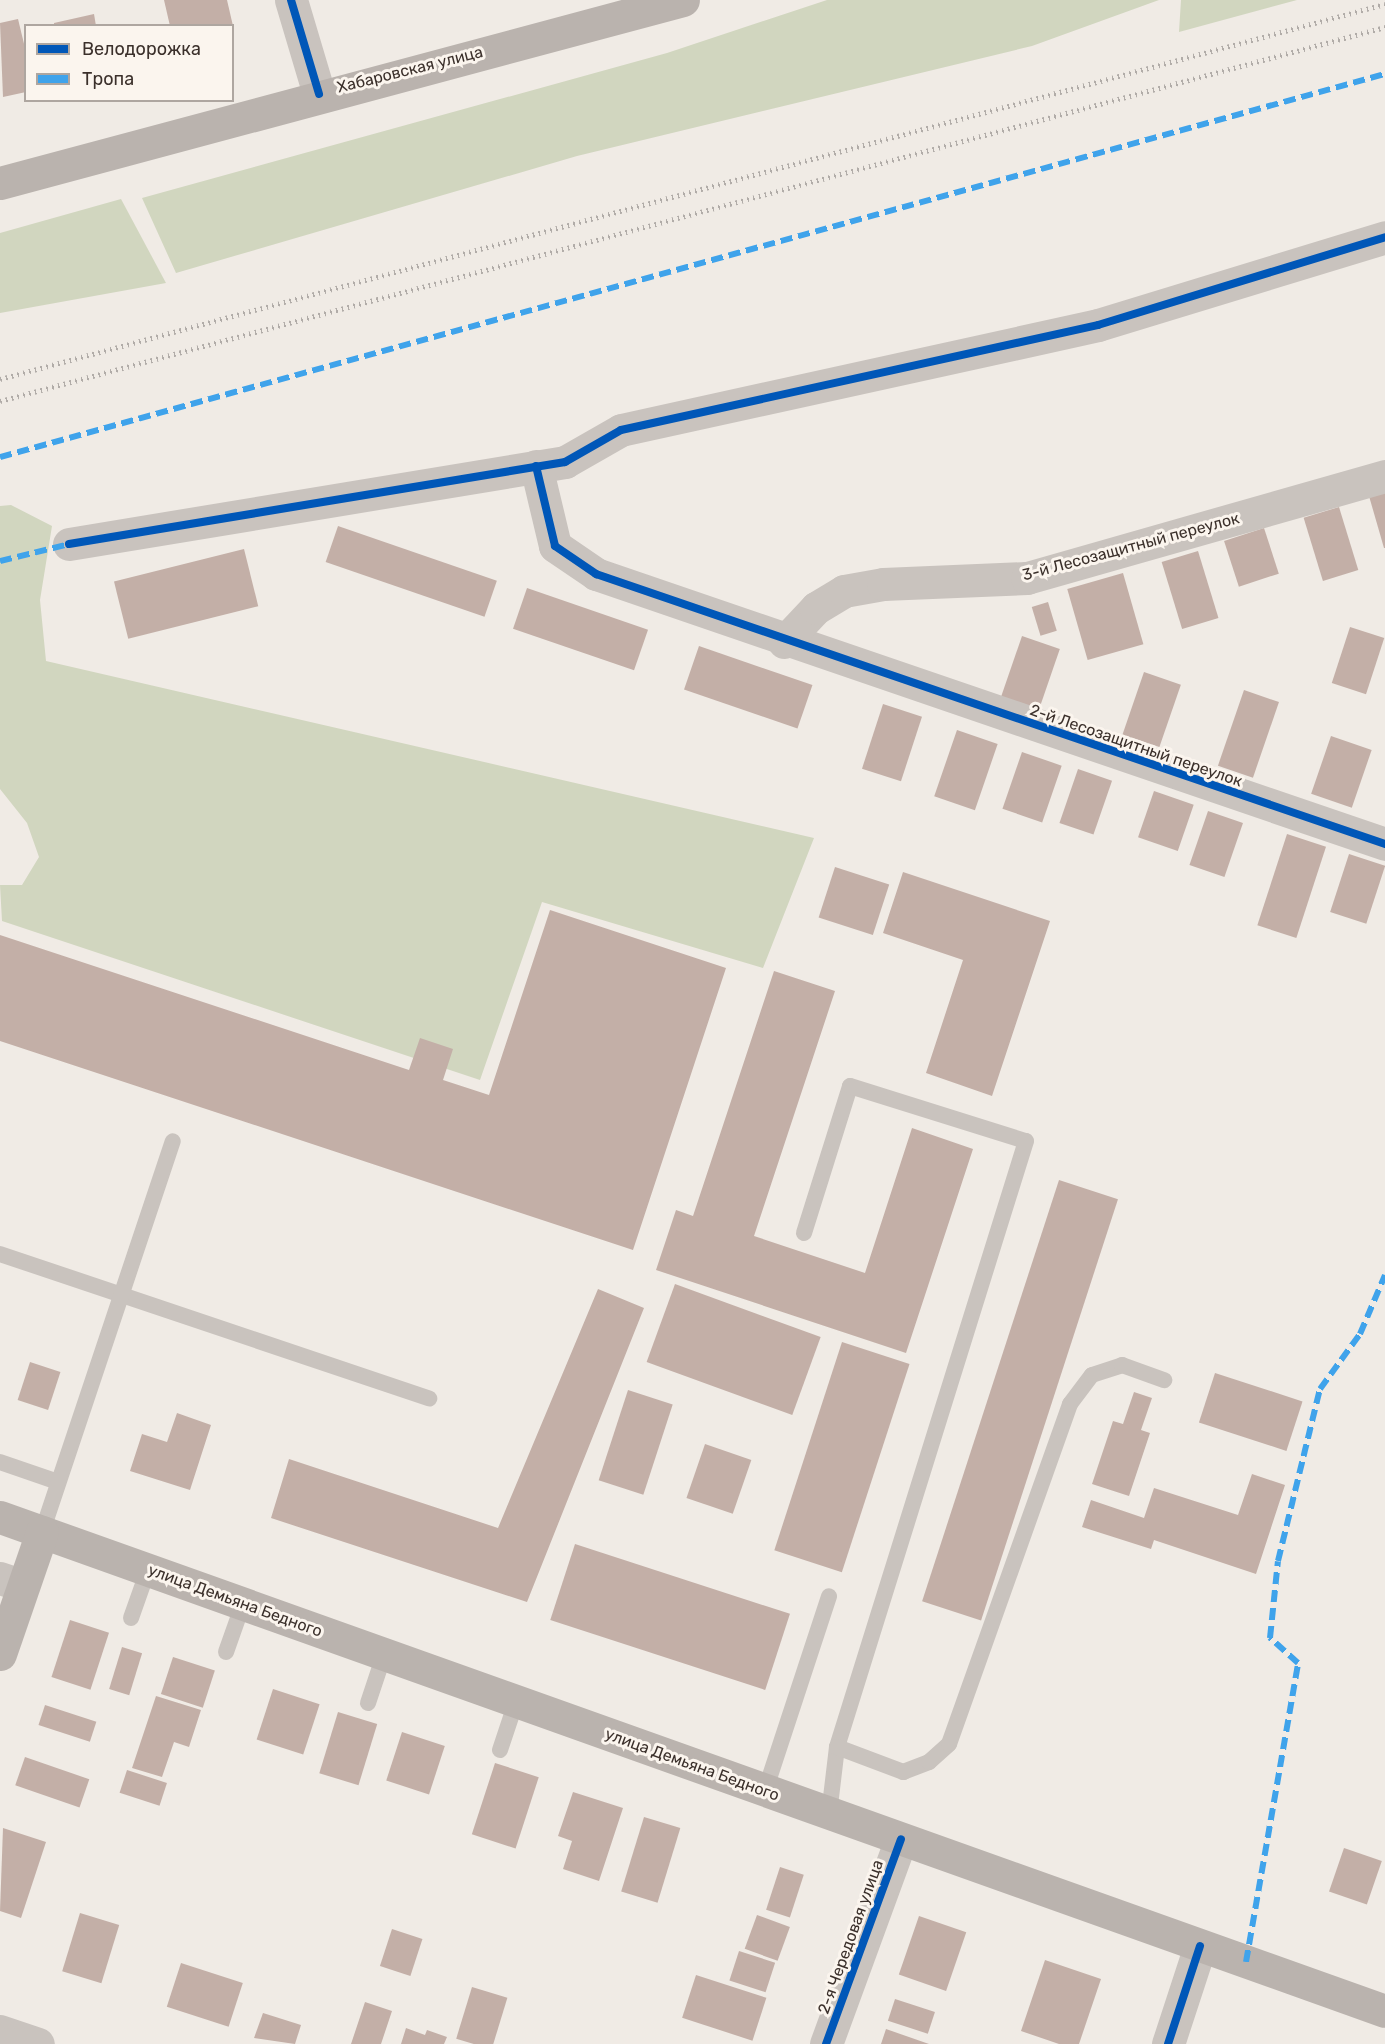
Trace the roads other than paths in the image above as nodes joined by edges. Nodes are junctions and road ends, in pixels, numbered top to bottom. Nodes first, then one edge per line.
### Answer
1 (291, 0) edge
2 (683, 0) edge
3 (319, 94) junction
4 (0, 183) edge
5 (1385, 237) edge
6 (536, 466) junction
7 (1385, 476) edge
8 (69, 544) dead end
9 (784, 642) junction
10 (1385, 844) edge
11 (173, 1140) dead end
12 (804, 1233) dead end
13 (0, 1254) edge
14 (121, 1295) junction
15 (1164, 1380) dead end
16 (429, 1398) dead end
17 (0, 1462) edge
18 (58, 1482) junction
19 (0, 1517) edge
20 (42, 1532) junction
21 (148, 1570) junction
22 (12, 1582) edge
23 (829, 1596) dead end
24 (243, 1604) junction
25 (131, 1618) dead end
26 (1, 1649) edge
27 (226, 1652) dead end
28 (384, 1655) junction
29 (516, 1702) junction
30 (368, 1703) dead end
31 (837, 1748) junction
32 (500, 1750) dead end
33 (765, 1791) junction
34 (828, 1814) junction
35 (901, 1839) junction
36 (1200, 1946) junction
37 (1385, 2011) edge
38 (0, 2031) edge
39 (38, 2044) edge
40 (826, 2044) edge
41 (1168, 2044) edge

1 - 3 street
2 - 3 main road, Хабаровская улица
3 - 4 main road, Хабаровская улица
5 - 6 street
6 - 8 street
6 - 9 street, 2-й Лесозащитный переулок
7 - 9 street, 3-й Лесозащитный переулок
9 - 10 street, 2-й Лесозащитный переулок
11 - 14 lane
12 - 31 lane
13 - 14 lane
14 - 16 lane
14 - 18 lane
15 - 31 lane
17 - 18 lane
18 - 20 lane
19 - 20 main road, улица Демьяна Бедного
20 - 21 main road, улица Демьяна Бедного
20 - 22 main road
21 - 24 main road, улица Демьяна Бедного
21 - 25 lane
22 - 26 main road
23 - 33 lane
24 - 27 lane
24 - 28 main road, улица Демьяна Бедного
28 - 29 main road, улица Демьяна Бедного
28 - 30 lane
29 - 32 lane
29 - 33 main road, улица Демьяна Бедного
31 - 34 lane
33 - 34 main road, улица Демьяна Бедного
34 - 35 main road, улица Демьяна Бедного
35 - 36 main road, улица Демьяна Бедного
35 - 40 street, 2-я Чередовая улица
36 - 37 main road, улица Демьяна Бедного
36 - 41 street
38 - 39 street

